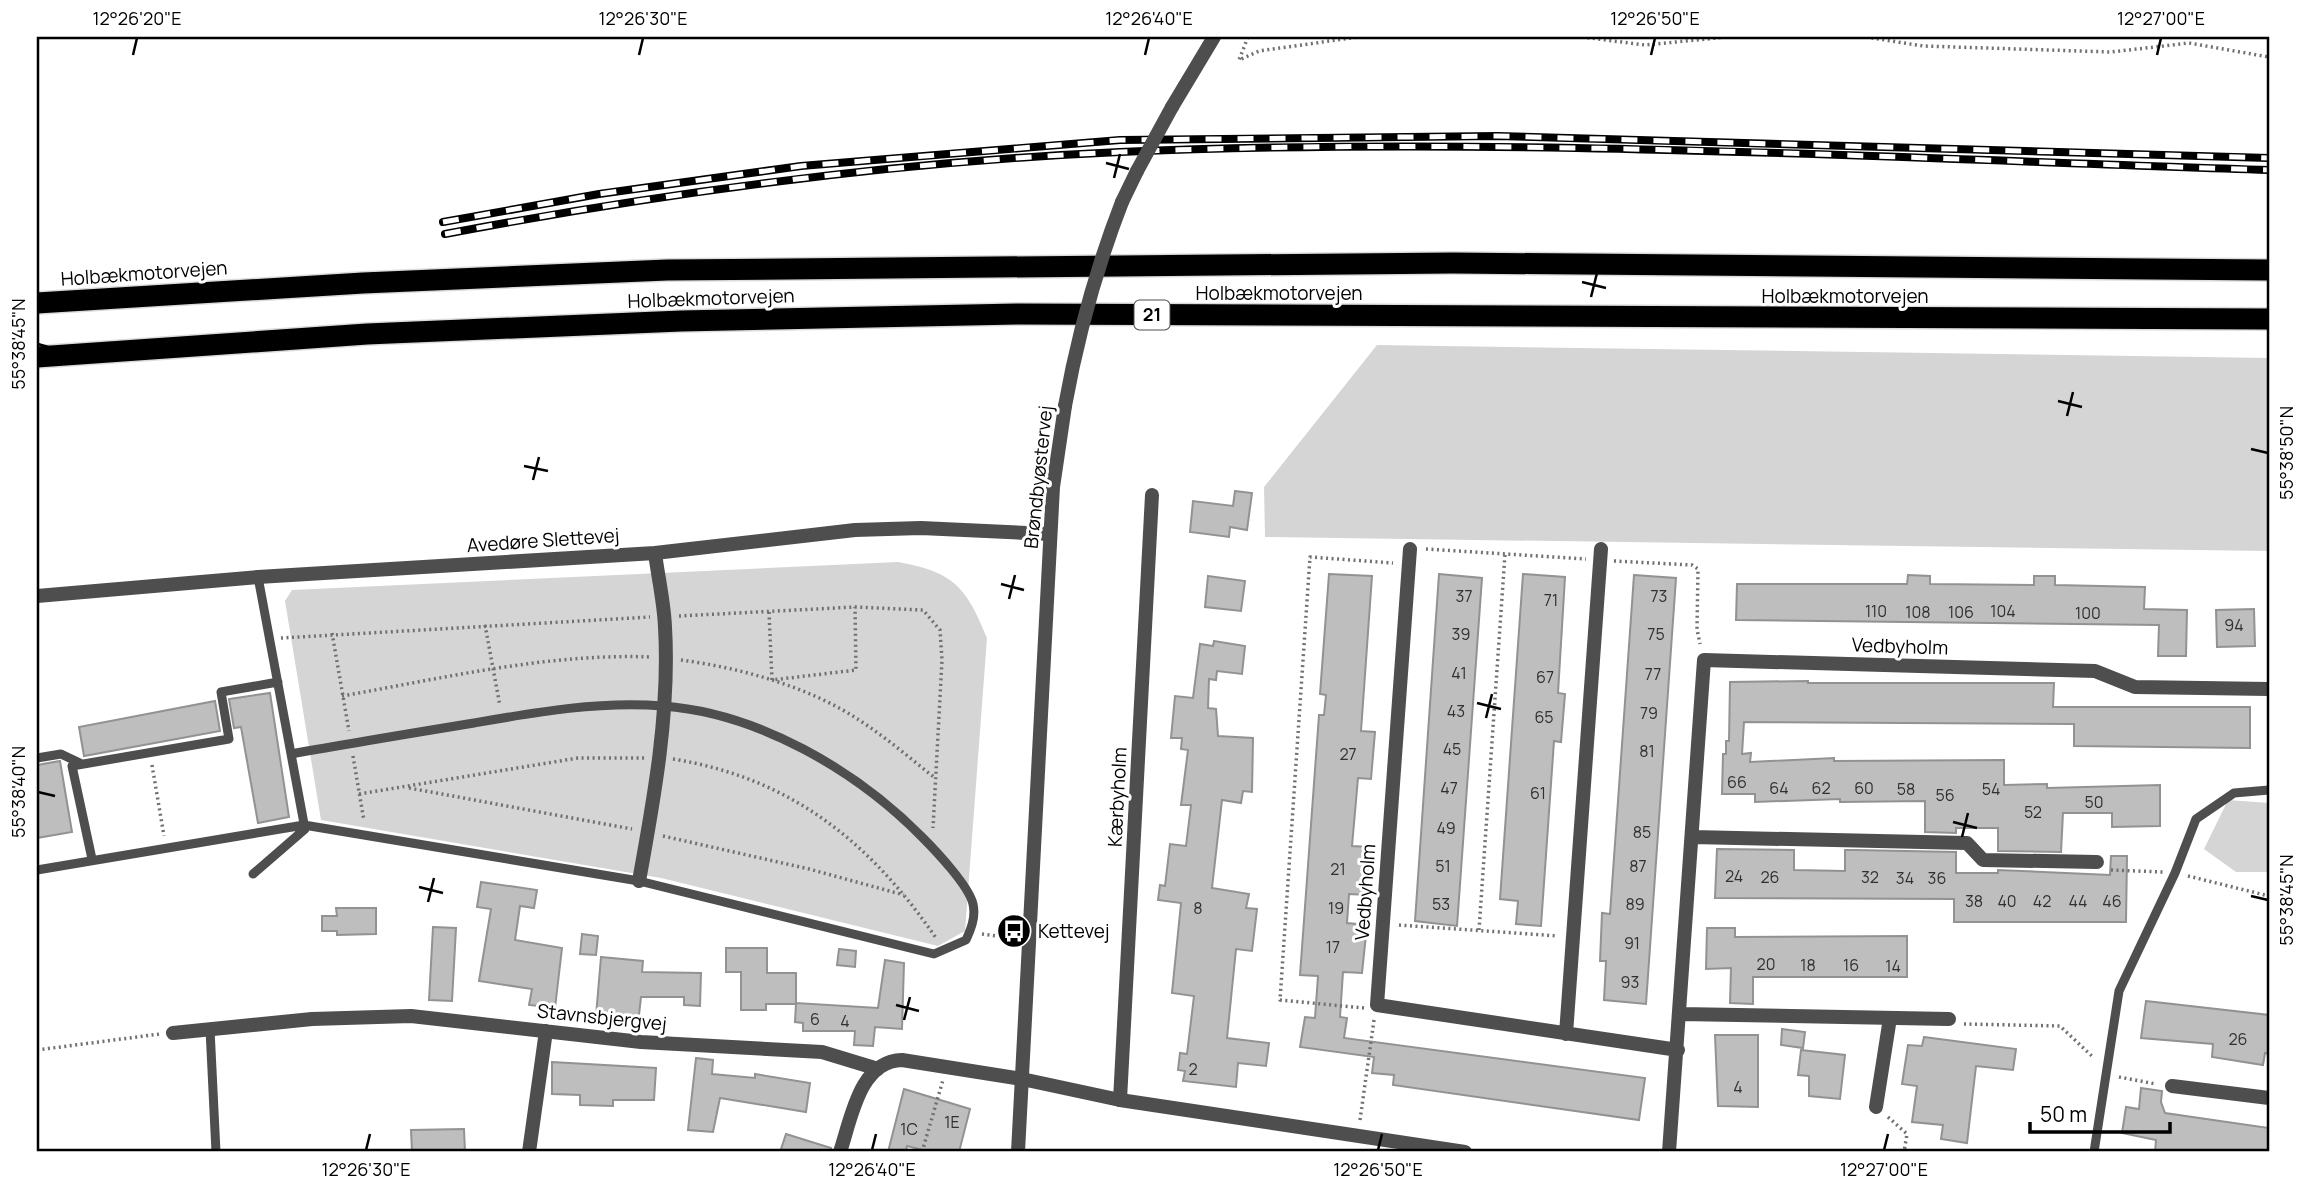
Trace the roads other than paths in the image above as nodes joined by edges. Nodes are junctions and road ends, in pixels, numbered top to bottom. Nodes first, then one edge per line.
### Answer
1 (1214, 37) edge
2 (2269, 270) edge
3 (37, 303) edge
4 (2269, 319) edge
5 (37, 357) edge
6 (1152, 495) dead end
7 (1051, 534) junction
8 (1410, 549) dead end
9 (1601, 550) dead end
10 (654, 553) junction
11 (258, 578) junction
12 (37, 596) edge
13 (278, 682) junction
14 (2269, 689) edge
15 (663, 706) junction
16 (291, 754) junction
17 (37, 758) edge
18 (82, 764) junction
19 (2269, 790) edge
20 (304, 825) junction
21 (1693, 837) junction
22 (92, 859) junction
23 (2097, 862) dead end
24 (37, 870) edge
25 (253, 874) dead end
26 (639, 881) junction
27 (1681, 1014) junction
28 (1890, 1018) junction
29 (1949, 1019) road end
30 (210, 1029) junction
31 (546, 1031) junction
32 (173, 1033) road end
33 (1566, 1034) junction
34 (1678, 1049) junction
35 (878, 1069) junction
36 (1022, 1079) junction
37 (2172, 1086) road end
38 (2269, 1098) edge
39 (1120, 1100) junction
40 (1876, 1107) road end
41 (216, 1152) edge
42 (528, 1152) edge
43 (840, 1152) edge
44 (1018, 1152) edge
45 (1465, 1152) edge
46 (1670, 1152) edge
47 (2094, 1152) edge

1 - 7 street, Brøndbyøstervej, bridge
2 - 3 highway, Holbækmotorvejen
4 - 5 highway, Holbækmotorvejen / 21
6 - 39 street, Kærbyholm
7 - 10 street, Avedøre Slettevej
7 - 36 street, Brøndbyøstervej
8 - 33 street, Vedbyholm
9 - 33 street
10 - 11 street, Avedøre Slettevej
10 - 15 street
11 - 12 street, Avedøre Slettevej
11 - 13 lane
13 - 16 lane
13 - 18 lane
14 - 21 street, Vedbyholm
15 - 16 lane
15 - 26 street
15 - 26 lane
16 - 20 lane
17 - 18 lane
18 - 22 lane
19 - 47 lane
20 - 22 lane
20 - 25 lane
20 - 26 lane
21 - 23 street
21 - 27 street, Vedbyholm
22 - 24 lane
27 - 28 street
27 - 34 street, Vedbyholm
28 - 29 street
28 - 40 street
30 - 31 street, Stavnsbjergvej
30 - 32 street, Stavnsbjergvej
30 - 41 lane
31 - 35 street, Stavnsbjergvej
31 - 42 street
33 - 34 street
34 - 46 street, Vedbyholm
35 - 36 street, Stavnsbjergvej
35 - 43 street
36 - 39 street
36 - 44 street, Brøndbyøstervej
37 - 38 street
39 - 45 street

